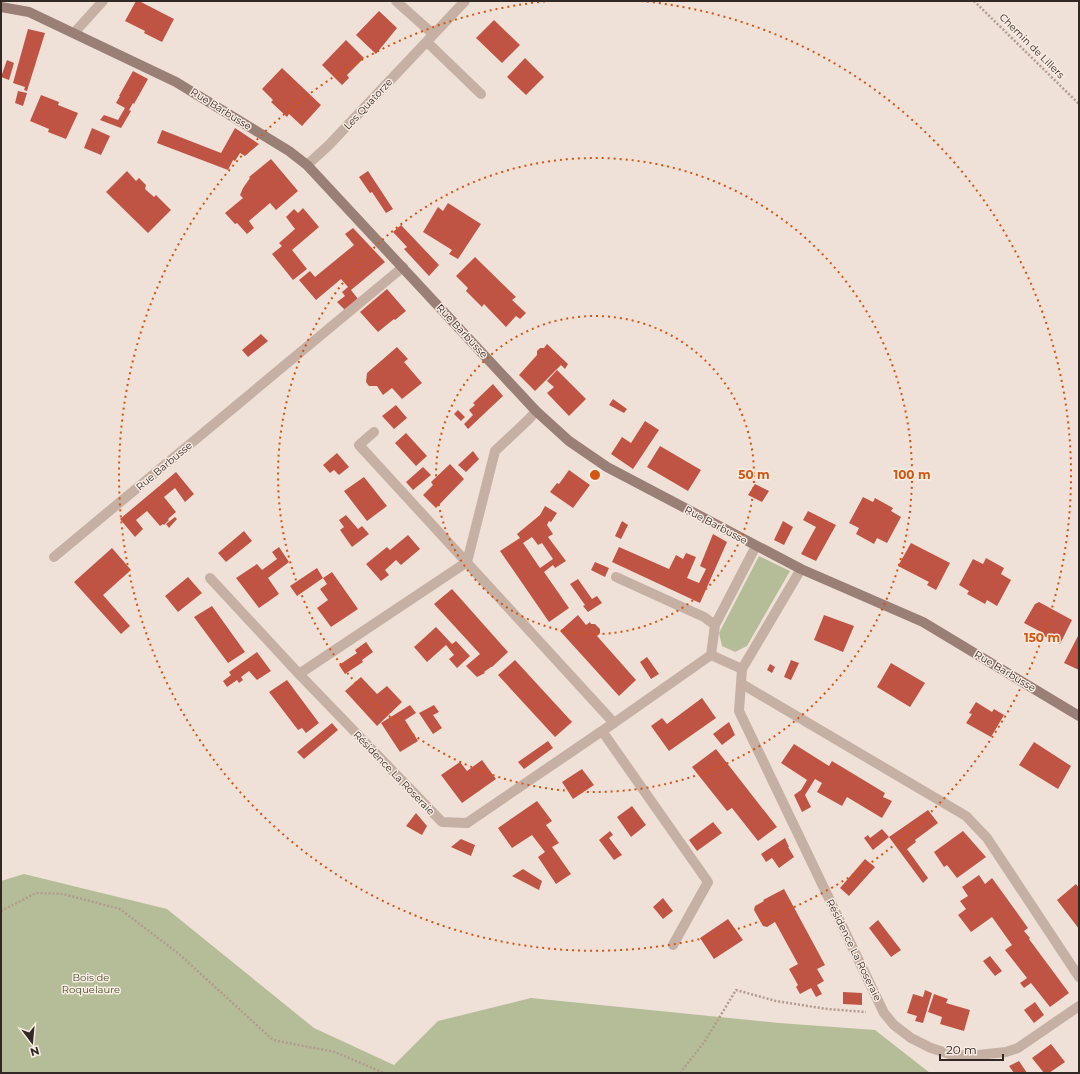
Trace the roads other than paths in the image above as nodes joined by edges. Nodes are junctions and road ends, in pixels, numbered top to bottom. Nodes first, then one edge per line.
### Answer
1 (103, 1) edge
2 (396, 1) edge
3 (464, 1) edge
4 (1, 7) edge
5 (74, 33) junction
6 (430, 38) junction
7 (481, 94) dead end
8 (307, 165) junction
9 (403, 267) junction
10 (536, 411) junction
11 (374, 432) dead end
12 (756, 546) junction
13 (54, 557) dead end
14 (466, 562) junction
15 (801, 569) junction
16 (616, 577) dead end
17 (210, 578) dead end
18 (715, 625) junction
19 (710, 655) junction
20 (742, 669) junction
21 (299, 674) junction
22 (742, 684) junction
23 (1079, 716) edge
24 (614, 723) junction
25 (602, 731) junction
26 (673, 945) dead end
27 (1079, 977) edge
28 (1079, 1006) edge

1 - 5 street
2 - 6 street
3 - 6 street, Les Quatorze
4 - 5 street, Rue Barbusse
5 - 8 street, Rue Barbusse
6 - 7 street
6 - 8 street, Les Quatorze
8 - 9 street, Rue Barbusse
9 - 10 street, Rue Barbusse
9 - 13 street, Rue Barbusse
10 - 12 street, Rue Barbusse
10 - 14 street
11 - 14 street
12 - 15 street, Rue Barbusse
12 - 18 street
14 - 21 street
14 - 24 street
15 - 20 street
15 - 23 street, Rue Barbusse
16 - 18 street
17 - 21 street, Résidence La Roseraie
18 - 19 street
19 - 20 street
19 - 24 street, Résidence La Roseraie
20 - 22 street, Résidence La Roseraie
21 - 25 street, Résidence La Roseraie
22 - 27 street
22 - 28 street, Résidence La Roseraie
24 - 25 street, Résidence La Roseraie
25 - 26 street

